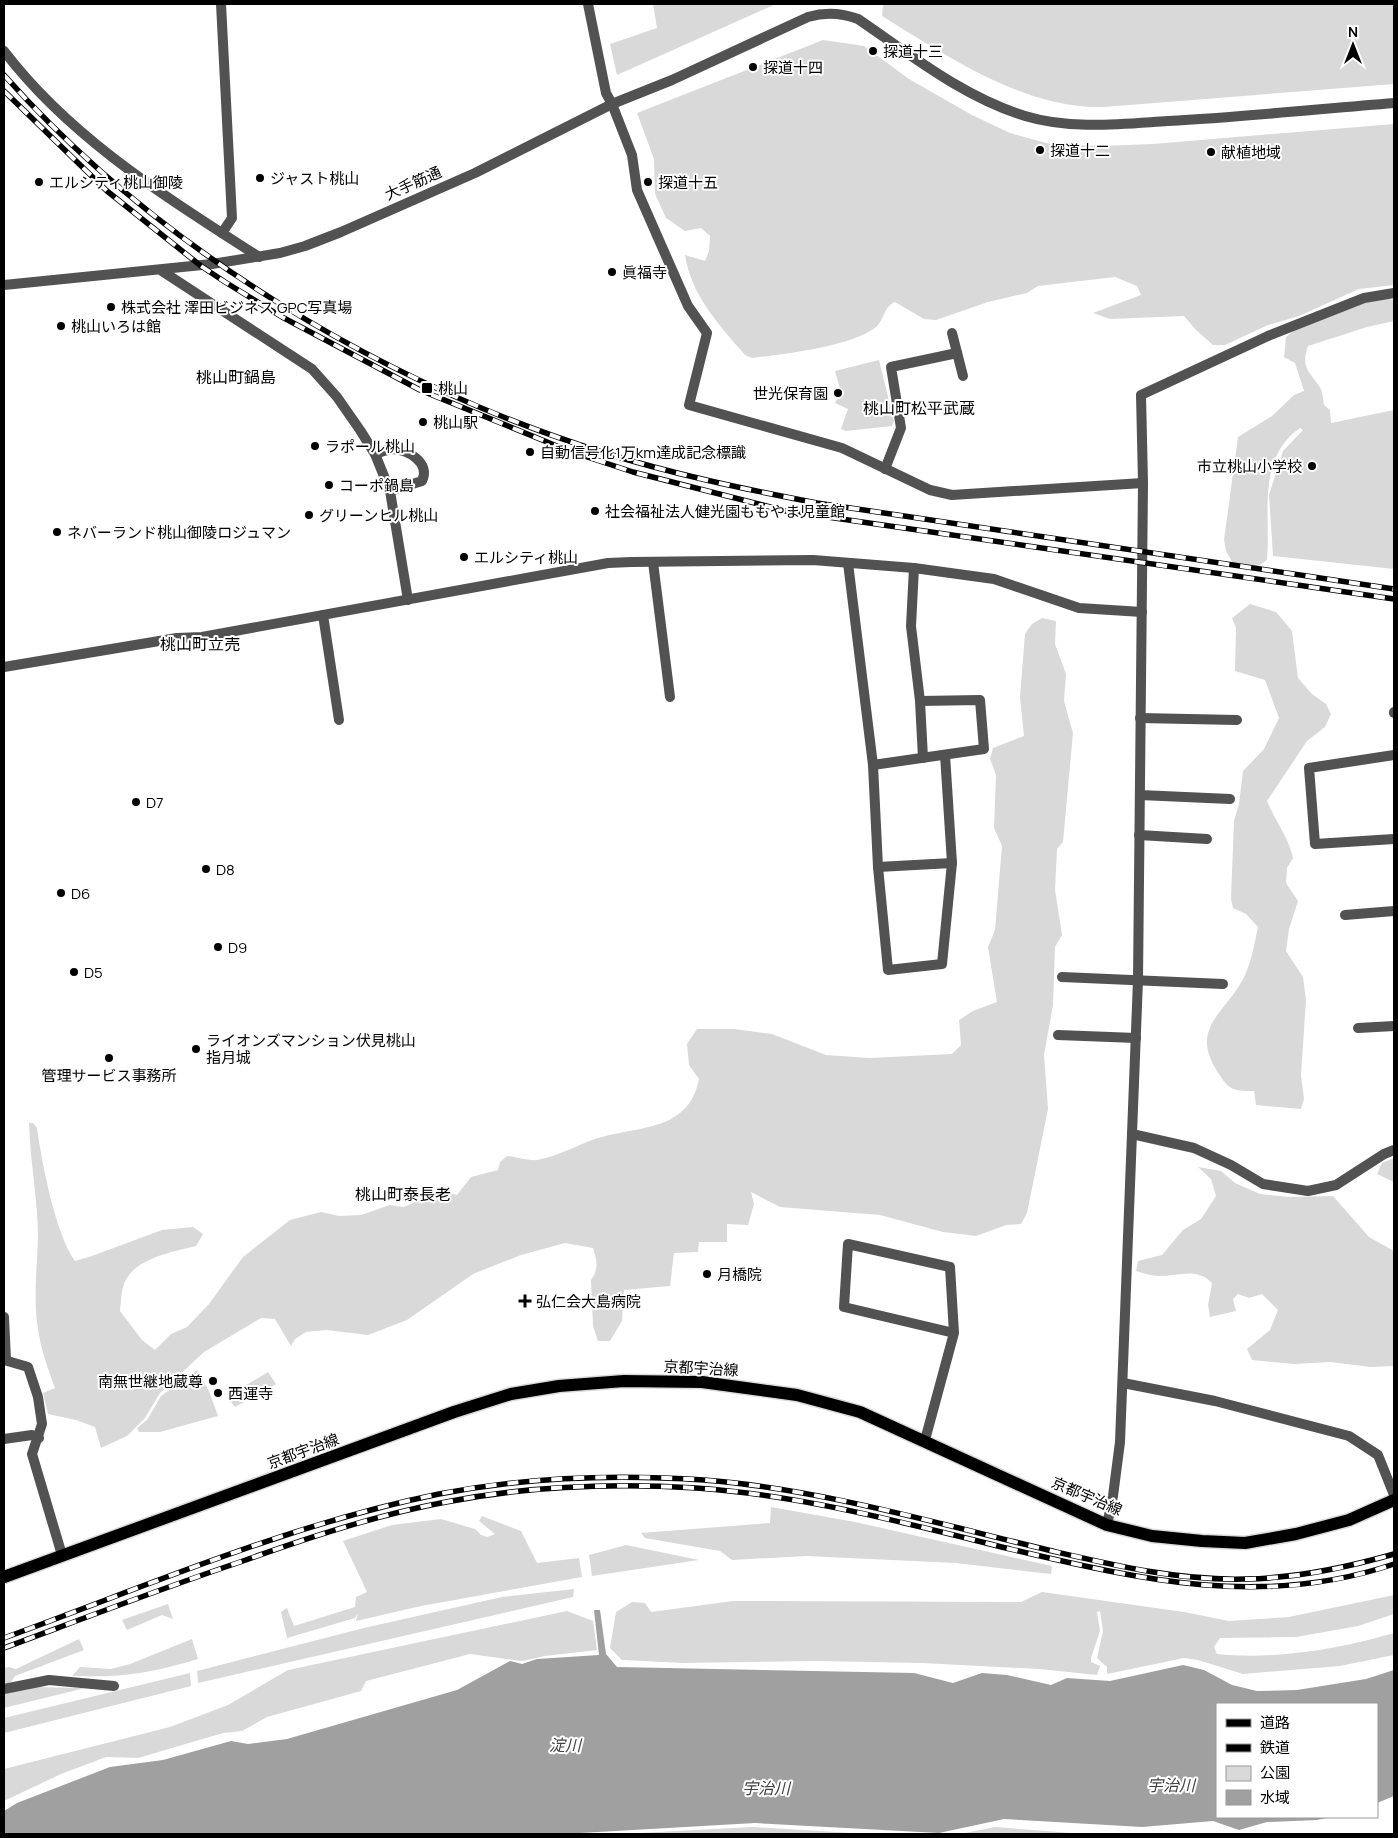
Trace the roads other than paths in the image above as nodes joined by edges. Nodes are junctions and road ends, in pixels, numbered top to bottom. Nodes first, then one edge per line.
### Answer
1 (221, 4) edge
2 (588, 4) edge
3 (4, 51) edge
4 (1394, 103) edge
5 (612, 104) junction
6 (222, 233) junction
7 (259, 257) junction
8 (162, 271) junction
9 (4, 285) edge
10 (1394, 293) edge
11 (952, 333) dead end
12 (957, 353) junction
13 (963, 376) dead end
14 (375, 454) junction
15 (885, 469) junction
16 (1143, 483) junction
17 (390, 491) junction
18 (653, 562) junction
19 (848, 563) junction
20 (914, 568) junction
21 (408, 600) junction
22 (1142, 612) junction
23 (323, 615) junction
24 (4, 667) edge
25 (670, 697) dead end
26 (920, 701) junction
27 (1140, 718) junction
28 (339, 720) dead end
29 (1237, 720) dead end
30 (945, 755) junction
31 (1394, 756) edge
32 (923, 758) junction
33 (873, 765) junction
34 (1140, 795) junction
35 (1230, 799) dead end
36 (1139, 835) junction
37 (1394, 838) edge
38 (1206, 839) dead end
39 (952, 863) junction
40 (878, 867) junction
41 (1394, 911) edge
42 (1345, 915) dead end
43 (1062, 977) dead end
44 (1138, 980) junction
45 (1223, 984) dead end
46 (1394, 1026) edge
47 (1358, 1028) dead end
48 (1058, 1035) dead end
49 (1136, 1038) junction
50 (1132, 1134) junction
51 (1394, 1150) edge
52 (4, 1317) edge
53 (954, 1333) junction
54 (5, 1360) edge
55 (1123, 1384) junction
56 (38, 1438) junction
57 (4, 1439) edge
58 (924, 1440) junction
59 (1394, 1496) edge
60 (1394, 1500) edge
61 (1106, 1525) junction
62 (62, 1554) junction
63 (4, 1577) edge
64 (114, 1686) dead end
65 (4, 1689) edge

1 - 6 street
2 - 5 street
3 - 6 street
4 - 5 street, 大手筋通
5 - 7 street, 大手筋通
5 - 15 street
6 - 7 street
7 - 8 street, 大手筋通
8 - 9 street, 大手筋通
8 - 14 street
10 - 16 street
11 - 12 street
12 - 13 street
12 - 15 street
14 - 17 street
14 - 17 street
15 - 16 street
16 - 22 street
17 - 21 street
18 - 19 street
18 - 21 street
18 - 25 street
19 - 20 street
19 - 33 street
20 - 22 street
20 - 26 street
21 - 23 street
22 - 27 street
23 - 24 street
23 - 28 street
26 - 30 street
26 - 32 street
27 - 29 street
27 - 34 street
30 - 32 street
30 - 39 street
31 - 37 street
32 - 33 street
33 - 40 street
34 - 35 street
34 - 36 street
36 - 38 street
36 - 44 street
39 - 40 street
39 - 40 street
41 - 42 street
43 - 44 street
44 - 45 street
44 - 49 street
46 - 47 street
48 - 49 street
49 - 50 street
50 - 51 street
50 - 55 street
52 - 54 street
53 - 53 street
53 - 58 street
54 - 56 street
55 - 59 street
55 - 61 street
56 - 57 street
56 - 62 street
58 - 61 main road, 京都宇治線
58 - 62 main road, 京都宇治線
60 - 61 main road, 京都宇治線
62 - 63 main road, 京都宇治線
64 - 65 street

